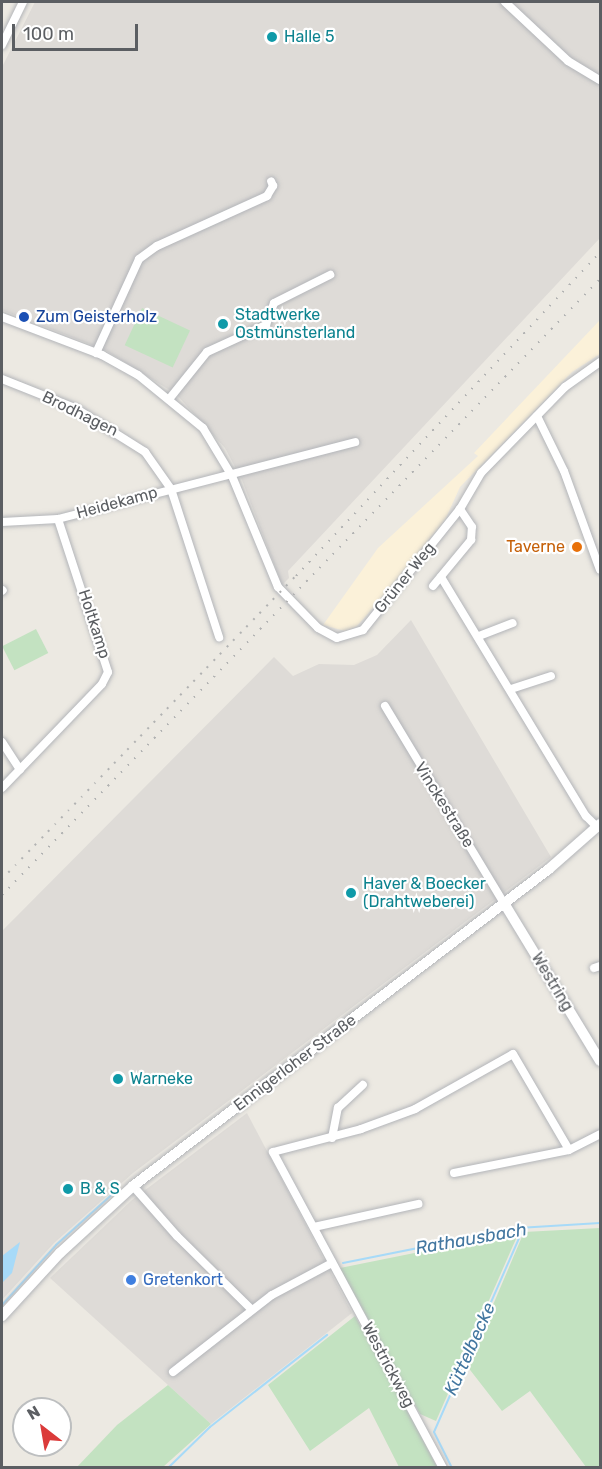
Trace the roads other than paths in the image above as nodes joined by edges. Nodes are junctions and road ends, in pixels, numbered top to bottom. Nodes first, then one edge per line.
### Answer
1 (23, 2) edge
2 (505, 2) edge
3 (2, 45) edge
4 (600, 80) edge
5 (271, 181) dead end
6 (330, 275) dead end
7 (2, 317) edge
8 (96, 353) junction
9 (600, 363) edge
10 (2, 379) edge
11 (170, 398) junction
12 (537, 416) junction
13 (355, 442) dead end
14 (232, 476) junction
15 (171, 489) junction
16 (460, 509) junction
17 (58, 519) junction
18 (2, 522) edge
19 (600, 570) edge
20 (441, 577) junction
21 (433, 585) dead end
22 (513, 623) dead end
23 (479, 636) junction
24 (219, 637) dead end
25 (550, 676) dead end
26 (511, 689) junction
27 (385, 706) dead end
28 (2, 742) edge
29 (20, 770) junction
30 (2, 788) edge
31 (599, 826) edge
32 (504, 903) junction
33 (600, 1061) edge
34 (363, 1085) dead end
35 (600, 1134) edge
36 (332, 1138) junction
37 (569, 1150) junction
38 (454, 1173) dead end
39 (133, 1186) junction
40 (418, 1204) dead end
41 (314, 1227) junction
42 (332, 1263) junction
43 (251, 1309) junction
44 (2, 1316) edge
45 (172, 1372) dead end
46 (443, 1467) edge

1 - 3 street
2 - 4 street
5 - 8 street
6 - 11 street
7 - 8 street
8 - 11 street
9 - 12 street, Grüner Weg
10 - 15 street, Brodhagen
11 - 14 street
12 - 16 street, Grüner Weg
12 - 19 street
13 - 14 street, Heidekamp
14 - 15 street, Heidekamp
14 - 16 street, Grüner Weg
15 - 17 street, Heidekamp
15 - 24 street, Brodhagen
16 - 20 street
17 - 18 street, Heidekamp
17 - 29 street, Holtkamp
20 - 21 street
20 - 23 street
22 - 23 street
23 - 26 street
25 - 26 street
26 - 31 street
27 - 32 street, Vinckestraße
28 - 29 street
29 - 30 street, Holtkamp
31 - 32 main road, Ennigerloher Straße
32 - 33 main road, Westring
32 - 39 main road, Ennigerloher Straße
34 - 36 street
35 - 37 street
36 - 37 street
36 - 41 street, Westrickweg
37 - 38 street
39 - 43 street
39 - 44 main road, Ennigerloher Straße
40 - 41 street
41 - 42 street, Westrickweg
42 - 43 street
42 - 46 street, Westrickweg
43 - 45 street

